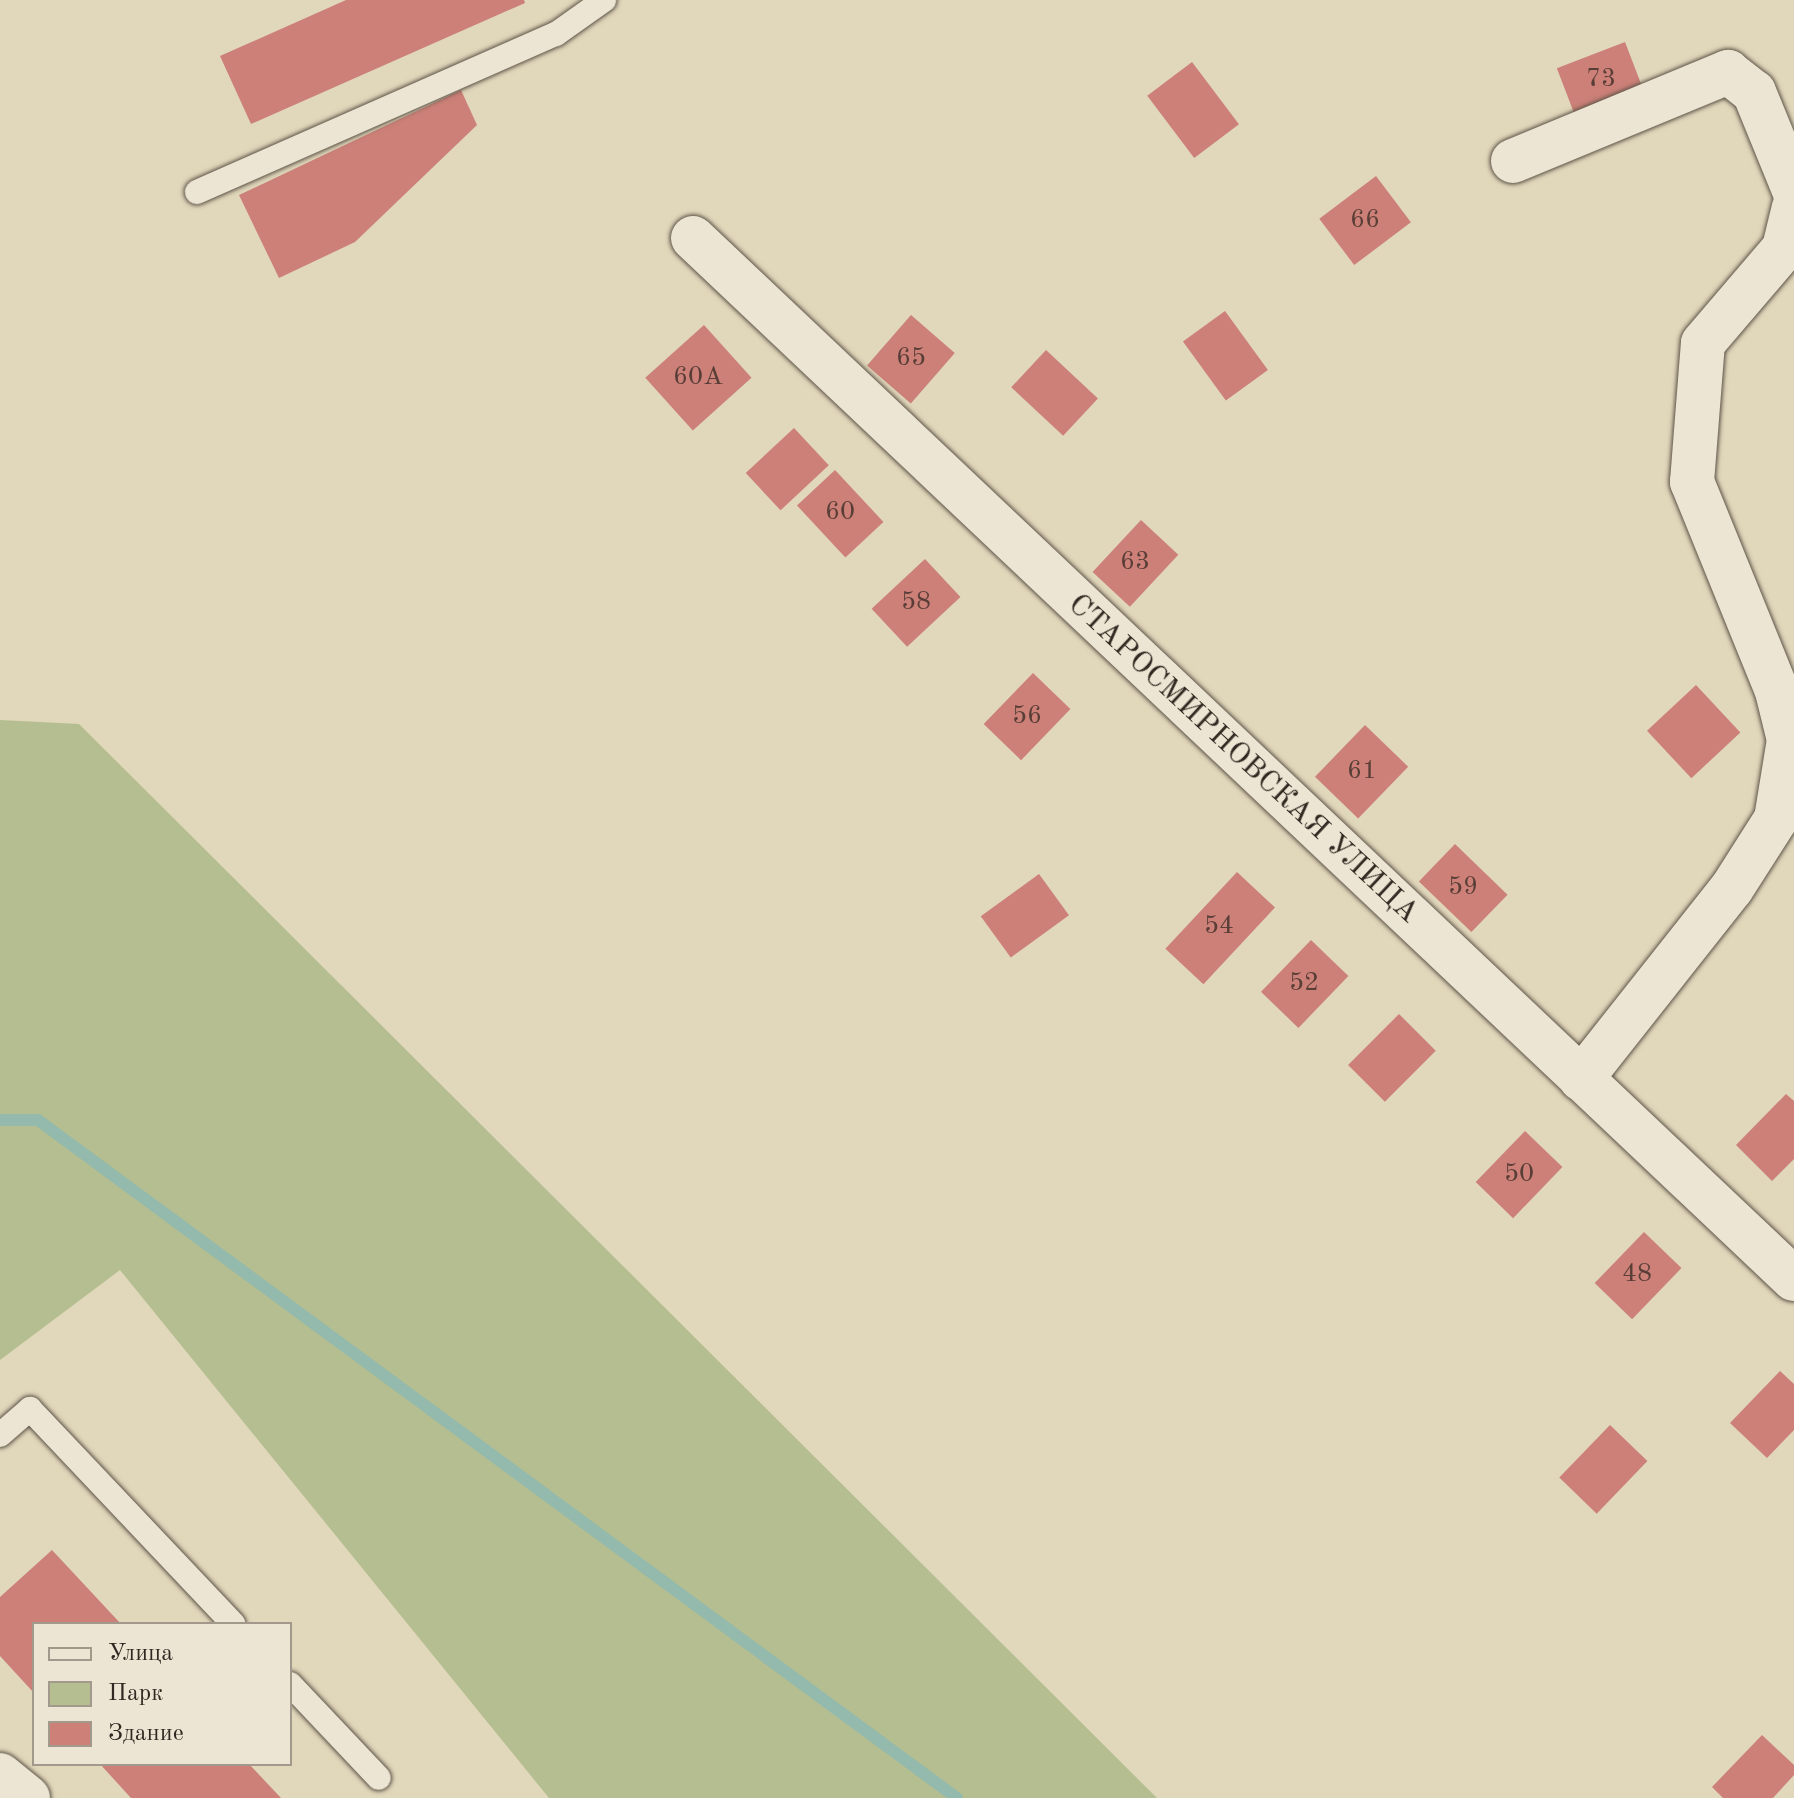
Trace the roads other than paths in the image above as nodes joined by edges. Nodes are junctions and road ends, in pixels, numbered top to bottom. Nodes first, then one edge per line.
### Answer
1 (604, 0) edge
2 (1513, 161) dead end
3 (1794, 190) edge
4 (197, 192) dead end
5 (1794, 207) edge
6 (693, 238) dead end
7 (1581, 1079) junction
8 (1794, 1279) edge
9 (0, 1435) edge
10 (231, 1622) edge
11 (292, 1686) edge
12 (0, 1775) edge
13 (379, 1778) dead end
14 (28, 1798) edge

1 - 4 lane
2 - 3 street
5 - 7 street
6 - 7 street, СТАРОСМИРНОВСКАЯ УЛИЦА
7 - 8 street, СТАРОСМИРНОВСКАЯ УЛИЦА
9 - 10 lane
11 - 13 lane
12 - 14 street

